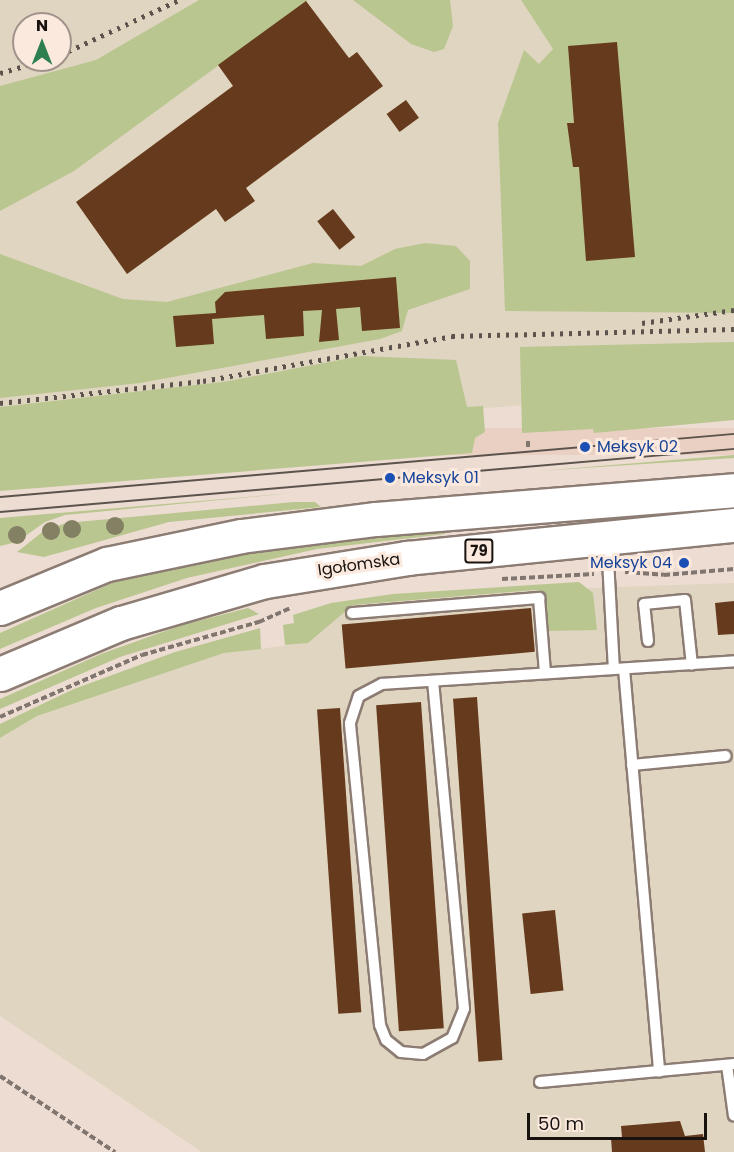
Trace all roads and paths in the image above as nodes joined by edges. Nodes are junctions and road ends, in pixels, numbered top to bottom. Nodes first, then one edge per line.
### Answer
1 (528, 441) dead end
2 (528, 448) dead end
3 (734, 490) edge
4 (734, 525) edge
5 (607, 536) junction
6 (734, 569) edge
7 (623, 572) dead end
8 (593, 574) dead end
9 (491, 580) dead end
10 (298, 605) dead end
11 (0, 608) edge
12 (352, 613) dead end
13 (648, 641) dead end
14 (734, 661) edge
15 (692, 665) junction
16 (619, 669) junction
17 (0, 674) edge
18 (545, 674) junction
19 (433, 681) junction
20 (0, 717) edge
21 (726, 756) dead end
22 (632, 765) junction
23 (730, 1065) edge
24 (658, 1071) junction
25 (0, 1076) edge
26 (540, 1082) dead end
27 (734, 1116) edge
28 (116, 1152) edge

1 - 2 path
3 - 11 main road
4 - 5 main road, Igołomska / 79
5 - 16 lane
5 - 17 main road, Igołomska / 79
6 - 7 path
8 - 9 path
10 - 20 path
12 - 18 lane
13 - 15 lane
14 - 15 lane
15 - 16 lane
16 - 18 lane
16 - 22 lane
18 - 19 lane
19 - 19 lane
21 - 22 lane
22 - 24 lane
23 - 24 lane
23 - 27 lane
24 - 26 lane
25 - 28 path

